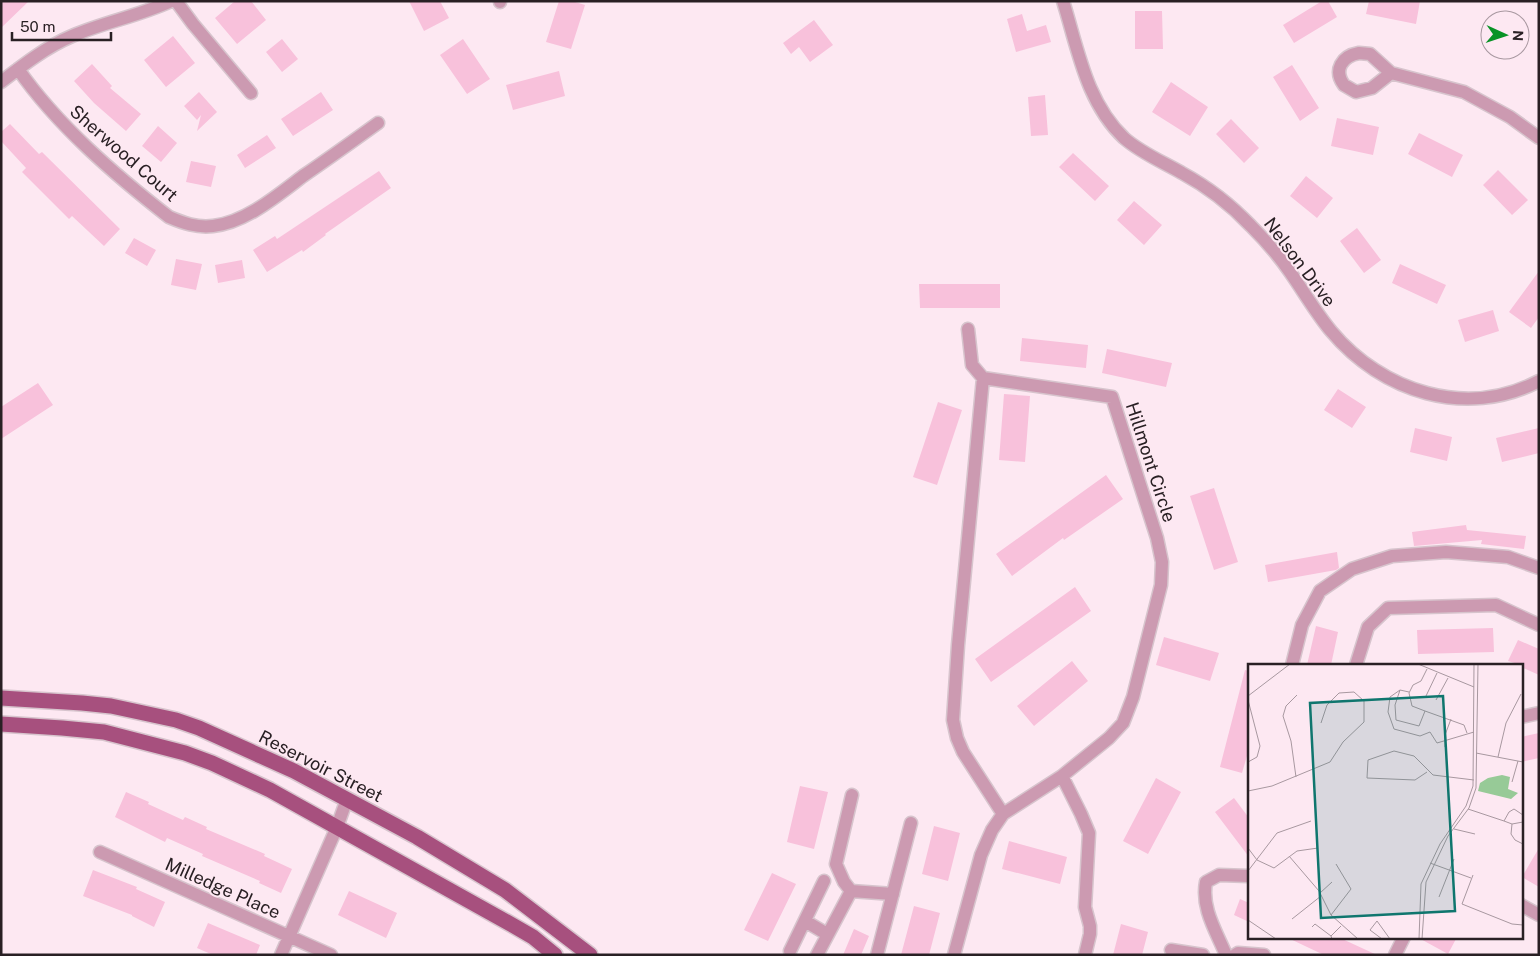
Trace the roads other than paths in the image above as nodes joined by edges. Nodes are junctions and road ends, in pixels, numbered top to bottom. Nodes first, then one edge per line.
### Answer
1 (171, 1) edge
2 (176, 1) edge
3 (1063, 1) edge
4 (154, 5) edge
5 (18, 69) junction
6 (1391, 72) dead end
7 (1, 82) edge
8 (252, 93) dead end
9 (378, 123) dead end
10 (1539, 138) edge
11 (968, 329) dead end
12 (983, 378) junction
13 (1539, 382) edge
14 (1539, 568) edge
15 (1539, 625) edge
16 (1292, 664) edge
17 (1356, 664) edge
18 (1, 698) edge
19 (1539, 713) edge
20 (1522, 717) edge
21 (1, 724) edge
22 (1062, 776) junction
23 (852, 795) dead end
24 (347, 799) junction
25 (1003, 814) junction
26 (911, 823) dead end
27 (337, 827) junction
28 (100, 852) dead end
29 (1248, 876) edge
30 (824, 881) dead end
31 (851, 891) junction
32 (893, 894) junction
33 (1522, 906) edge
34 (1539, 915) edge
35 (805, 921) junction
36 (827, 934) junction
37 (289, 936) junction
38 (1404, 938) edge
39 (790, 950) dead end
40 (1171, 950) dead end
41 (281, 955) edge
42 (331, 955) edge
43 (555, 955) edge
44 (590, 955) edge
45 (817, 955) edge
46 (877, 955) edge
47 (954, 955) edge
48 (1085, 955) edge
49 (1203, 955) edge
50 (1226, 955) edge
51 (1235, 955) edge
52 (1264, 955) edge
53 (1395, 955) edge

1 - 4 street
2 - 8 street
3 - 13 street, Nelson Drive
4 - 5 street
5 - 7 street
5 - 9 street, Sherwood Court
6 - 10 street
11 - 12 street
12 - 22 street, Hillmont Circle
12 - 25 street
14 - 16 street
15 - 17 street
18 - 24 main road, Reservoir Street
19 - 20 street
21 - 27 main road
22 - 25 street, Hillmont Circle
22 - 48 street
23 - 31 street
24 - 27 street
24 - 44 main road, Reservoir Street
25 - 47 street, Hillmont Circle
26 - 32 street
27 - 37 street
27 - 43 main road
28 - 37 street, Milledge Place
29 - 50 street
30 - 35 street
31 - 32 street
31 - 36 street
32 - 46 street
33 - 34 street
35 - 36 street
35 - 39 street
36 - 45 street
37 - 41 street
37 - 42 street, Milledge Place
38 - 53 street
40 - 49 street
51 - 52 street

